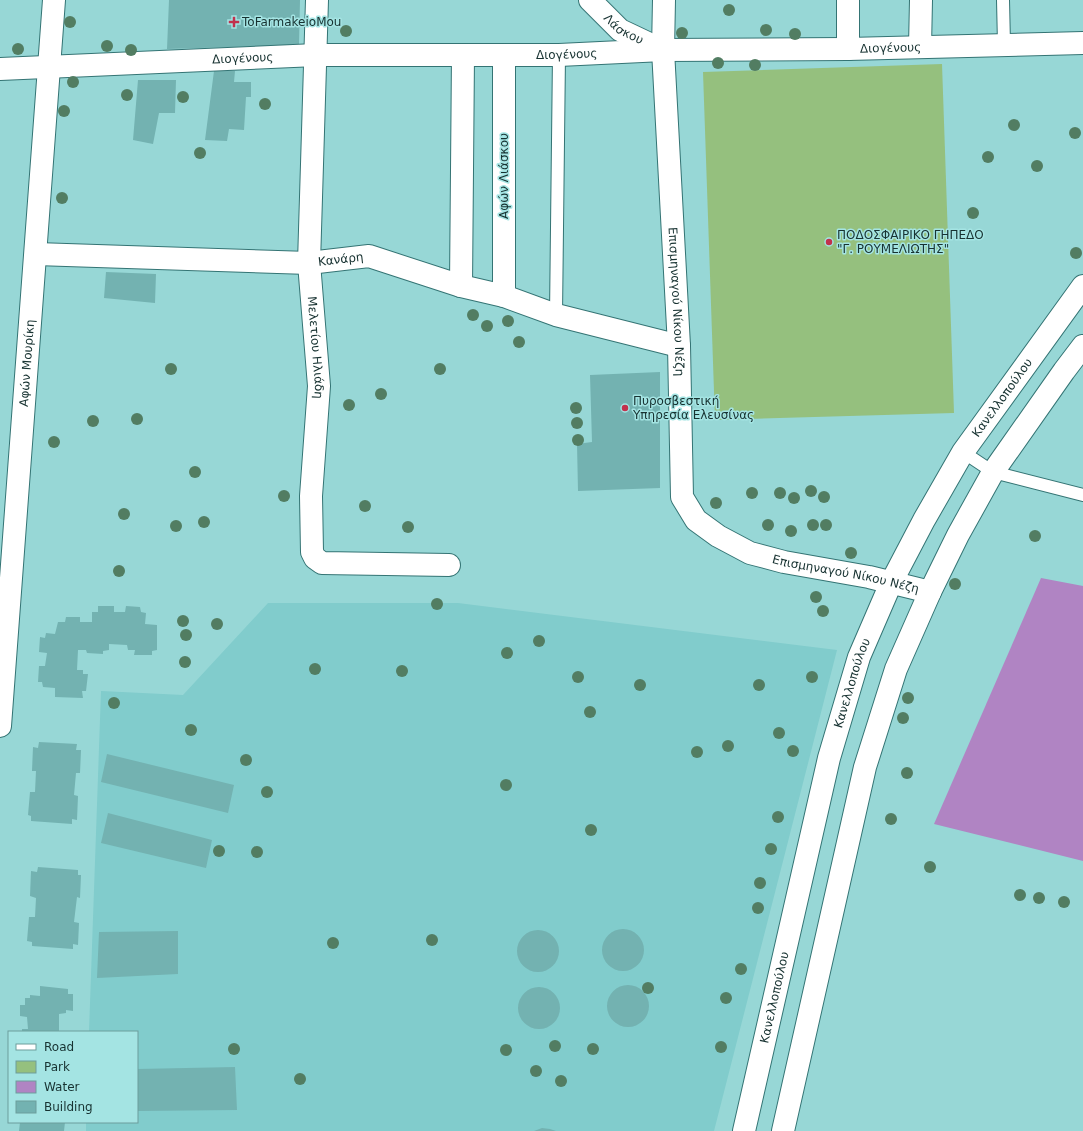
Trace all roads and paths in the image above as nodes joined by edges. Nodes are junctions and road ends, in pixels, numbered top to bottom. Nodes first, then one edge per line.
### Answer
1 (54, 0) edge
2 (317, 0) edge
3 (590, 0) edge
4 (664, 0) edge
5 (848, 0) edge
6 (921, 0) edge
7 (1003, 0) edge
8 (1083, 43) edge
9 (1004, 44) junction
10 (920, 47) junction
11 (848, 49) junction
12 (663, 50) junction
13 (316, 55) junction
14 (463, 55) junction
15 (504, 55) junction
16 (559, 55) junction
17 (50, 66) junction
18 (0, 69) edge
19 (36, 254) junction
20 (309, 263) junction
21 (461, 286) junction
22 (1083, 286) edge
23 (504, 296) junction
24 (556, 315) junction
25 (679, 346) junction
26 (1083, 346) edge
27 (963, 452) junction
28 (993, 472) junction
29 (1083, 495) edge
30 (7, 555) edge
31 (449, 565) dead end
32 (891, 582) junction
33 (930, 592) junction
34 (0, 726) edge
35 (744, 1131) edge
36 (783, 1131) edge

1 - 17 street, Αφών Μουρίκη
2 - 13 street, Μελετίου Ηλιάδη
3 - 12 street, Λάσκου
4 - 12 street, Επισμηναγού Νίκου Νέζη
5 - 11 street
6 - 10 street
7 - 9 lane
8 - 9 street, Διογένους
9 - 10 street, Διογένους
10 - 11 street, Διογένους
11 - 12 street, Διογένους
12 - 16 street, Διογένους
12 - 25 street, Επισμηναγού Νίκου Νέζη
13 - 14 street, Διογένους
13 - 17 street, Διογένους
13 - 20 street, Μελετίου Ηλιάδη
14 - 15 street, Διογένους
14 - 21 street
15 - 16 street, Διογένους
15 - 23 street, Αφών Λιάσκου
16 - 24 lane
17 - 18 street, Διογένους
17 - 19 street, Αφών Μουρίκη
19 - 20 street, Κανάρη
19 - 30 street, Αφών Μουρίκη
20 - 21 street, Κανάρη
20 - 31 street, Μελετίου Ηλιάδη
21 - 23 street, Κανάρη
22 - 27 street, Κανελλοπούλου
23 - 24 street, Κανάρη
24 - 25 street, Κανάρη
25 - 32 street, Επισμηναγού Νίκου Νέζη
26 - 28 street
27 - 28 lane
27 - 32 street, Κανελλοπούλου
28 - 29 lane
28 - 33 street
30 - 34 street, Αφών Μουρίκη
32 - 33 street, Επισμηναγού Νίκου Νέζη
32 - 35 street, Κανελλοπούλου
33 - 36 street

